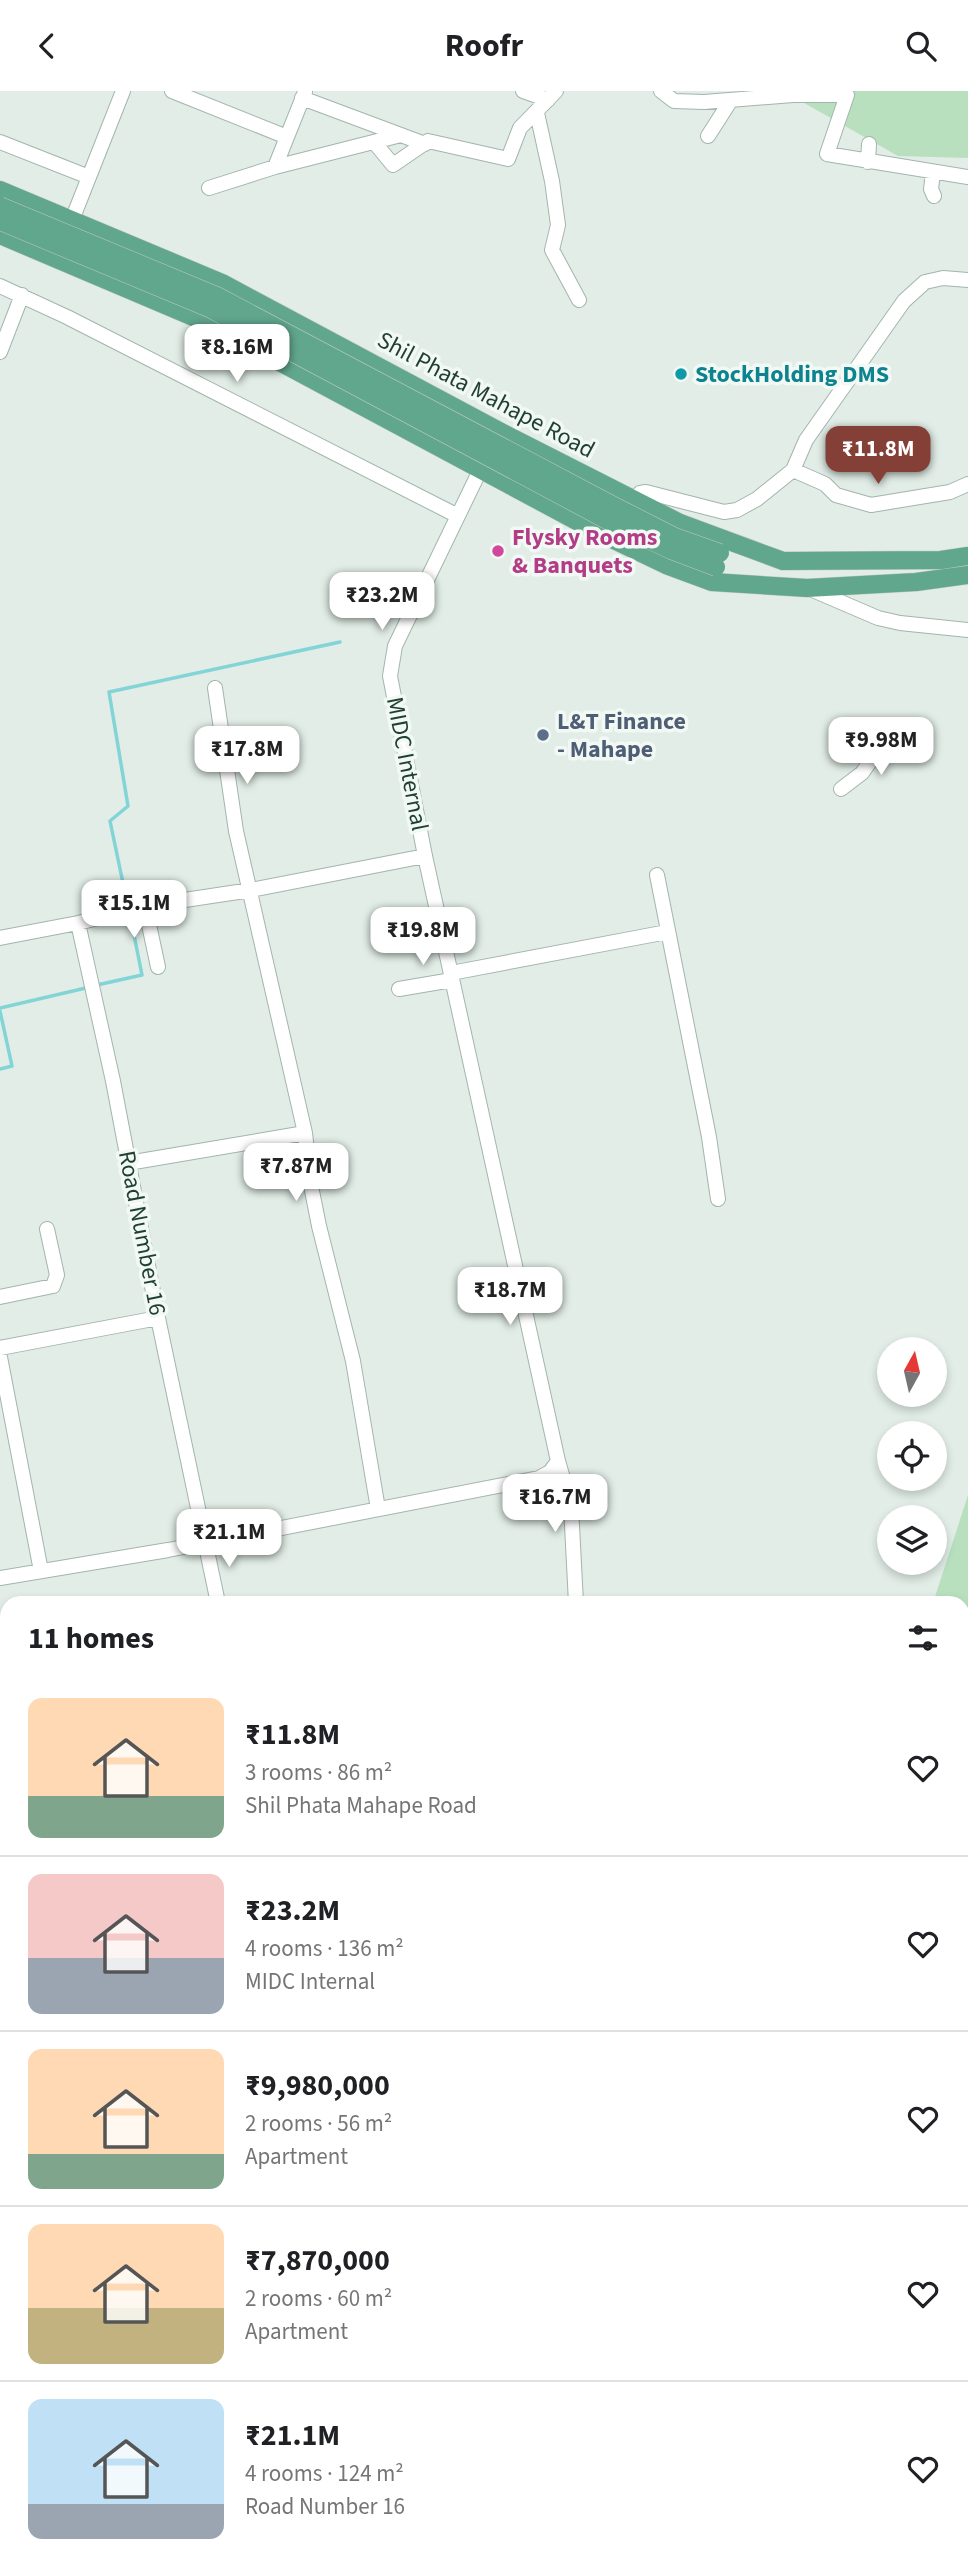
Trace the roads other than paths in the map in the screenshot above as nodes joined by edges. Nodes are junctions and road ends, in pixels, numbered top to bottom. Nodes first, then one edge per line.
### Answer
1 (123, 91) edge
2 (172, 91) edge
3 (523, 91) edge
4 (661, 91) edge
5 (304, 95) edge
6 (552, 96) edge
7 (731, 100) junction
8 (537, 113) junction
9 (401, 135) junction
10 (708, 136) dead end
11 (287, 137) junction
12 (0, 142) edge
13 (374, 142) junction
14 (425, 144) junction
15 (869, 144) dead end
16 (868, 162) junction
17 (275, 167) junction
18 (933, 173) junction
19 (89, 177) junction
20 (968, 177) edge
21 (209, 188) dead end
22 (0, 190) edge
23 (934, 196) dead end
24 (0, 206) edge
25 (72, 220) junction
26 (0, 221) edge
27 (0, 235) edge
28 (968, 279) edge
29 (0, 286) edge
30 (22, 295) junction
31 (579, 300) dead end
32 (0, 352) edge
33 (499, 431) junction
34 (793, 470) junction
35 (480, 471) junction
36 (968, 484) edge
37 (634, 499) junction
38 (707, 507) junction
39 (458, 516) junction
40 (701, 530) junction
41 (612, 539) junction
42 (968, 556) edge
43 (718, 560) junction
44 (783, 561) junction
45 (968, 575) edge
46 (781, 585) junction
47 (807, 588) junction
48 (968, 630) edge
49 (215, 688) dead end
50 (914, 748) dead end
51 (841, 789) dead end
52 (425, 856) junction
53 (657, 875) dead end
54 (251, 890) junction
55 (145, 906) junction
56 (78, 923) junction
57 (667, 932) junction
58 (0, 937) edge
59 (158, 967) dead end
60 (452, 976) junction
61 (399, 989) dead end
62 (304, 1133) junction
63 (128, 1164) junction
64 (718, 1199) dead end
65 (47, 1229) dead end
66 (0, 1297) edge
67 (158, 1318) junction
68 (0, 1348) edge
69 (0, 1357) edge
70 (558, 1461) junction
71 (378, 1509) junction
72 (206, 1543) junction
73 (41, 1571) junction
74 (0, 1578) edge
75 (217, 1596) edge
76 (576, 1596) edge

1 - 19 street
2 - 11 street
3 - 6 street
4 - 7 street
5 - 9 street
5 - 11 street
6 - 8 street
7 - 10 street
7 - 16 street
8 - 14 street
8 - 31 street
9 - 13 street
9 - 14 street
11 - 17 street
12 - 19 street
13 - 14 street
13 - 17 street
15 - 16 street
16 - 18 street
17 - 21 street
18 - 20 street
18 - 23 street
19 - 25 street
22 - 25 main road, Shil Phata Mahape Road
24 - 43 main road, bridge
25 - 33 main road, Shil Phata Mahape Road
26 - 43 main road, bridge
27 - 35 main road
28 - 34 street
29 - 30 street
30 - 32 street
30 - 39 street
33 - 35 street, MIDC Internal
33 - 37 main road, Shil Phata Mahape Road
34 - 36 street
34 - 38 street
35 - 39 street, MIDC Internal
35 - 41 main road
37 - 38 street
37 - 40 main road, Shil Phata Mahape Road
37 - 41 street
38 - 40 street
39 - 52 street, MIDC Internal
40 - 44 main road, Shil Phata Mahape Road
41 - 46 main road
42 - 44 main road, Shil Phata Mahape Road
43 - 44 main road
43 - 46 main road
45 - 47 main road
46 - 47 main road
47 - 48 street
49 - 54 street
50 - 51 street
52 - 54 street, MIDC Internal
52 - 60 street
53 - 57 street
54 - 55 street, MIDC Internal
54 - 62 street
55 - 56 street, MIDC Internal
55 - 59 street
56 - 58 street, MIDC Internal
56 - 63 street, Road Number 16
57 - 60 street
57 - 64 street
60 - 61 street
60 - 70 street
62 - 63 street
62 - 71 street
63 - 67 street, Road Number 16
65 - 66 street
67 - 68 street
67 - 72 street, Road Number 16
69 - 73 street
70 - 71 street
70 - 76 street
71 - 72 street
72 - 73 street
72 - 75 street, Road Number 16
73 - 74 street

